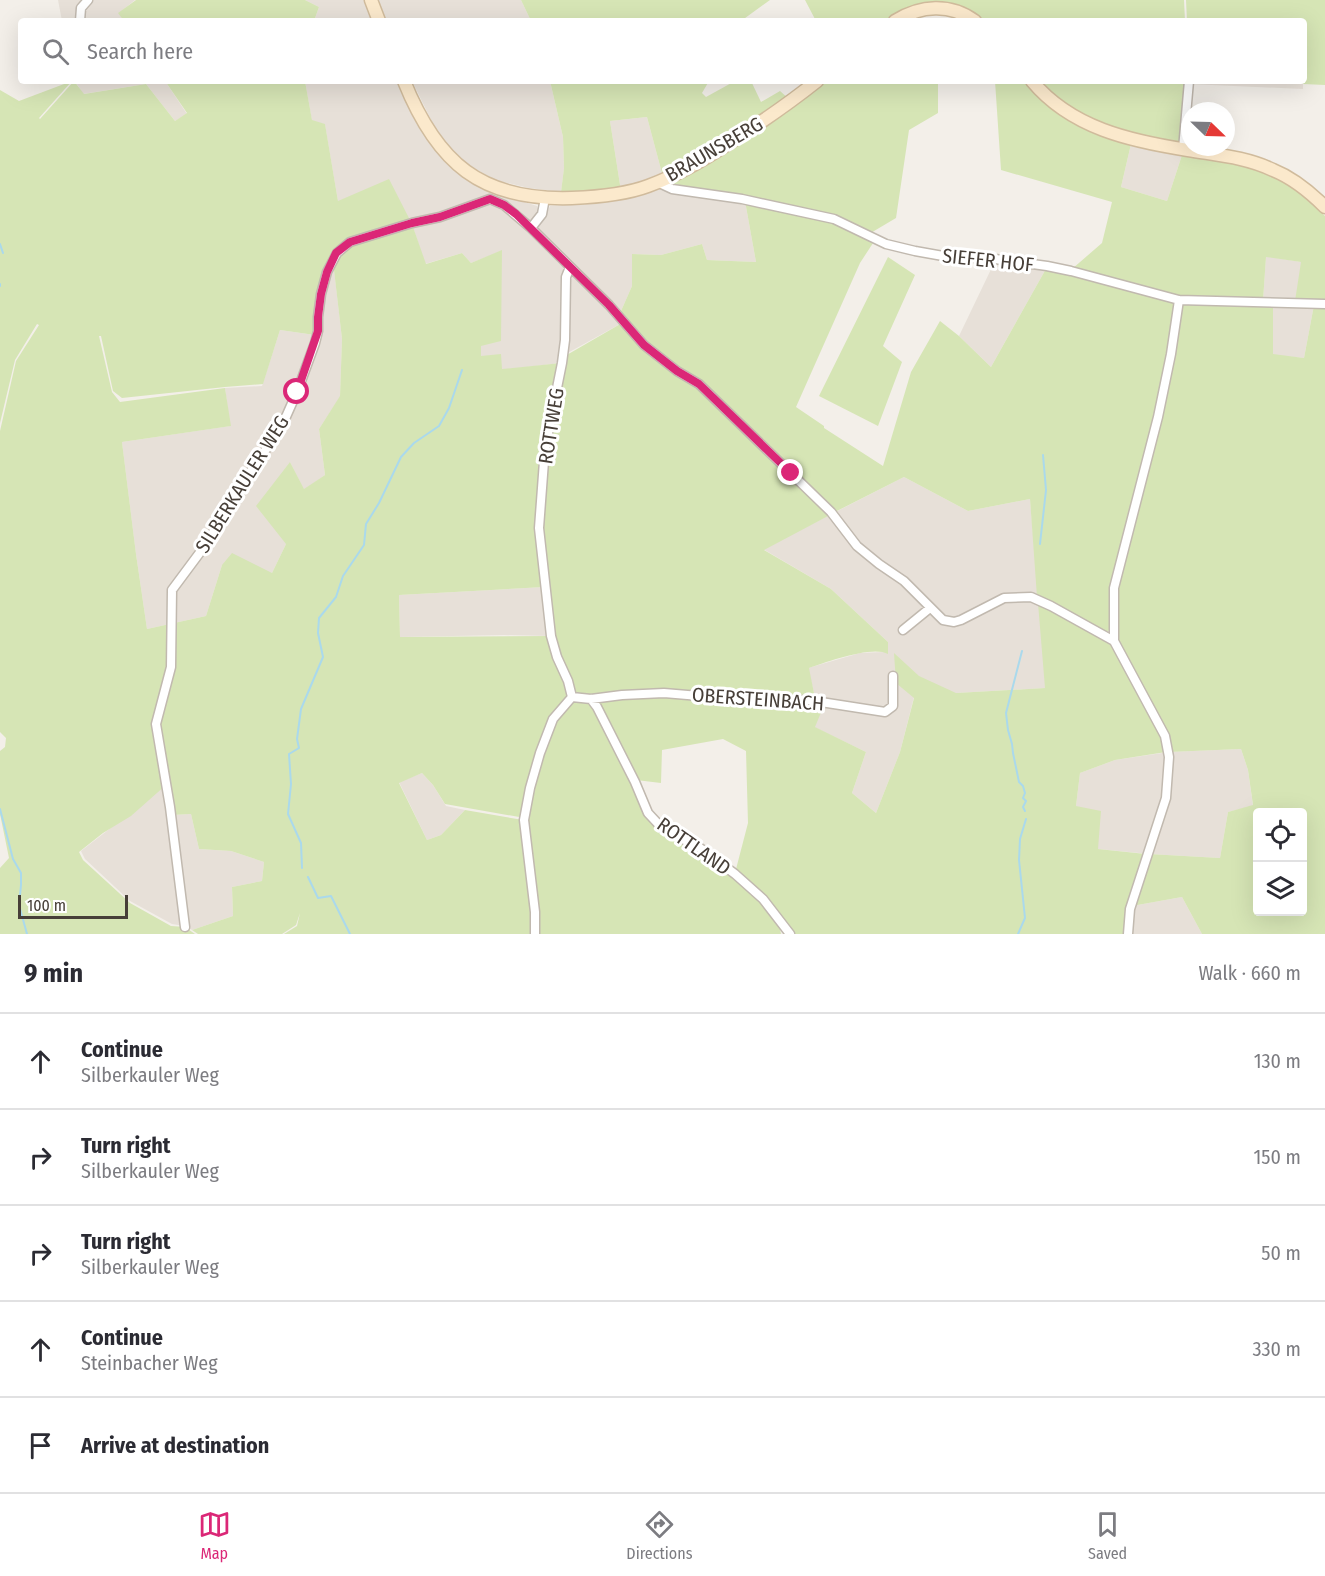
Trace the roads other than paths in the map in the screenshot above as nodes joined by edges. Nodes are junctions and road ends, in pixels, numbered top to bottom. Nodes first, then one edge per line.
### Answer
1 (88, 0) edge
2 (371, 0) edge
3 (80, 18) edge
4 (378, 18) edge
5 (901, 18) edge
6 (969, 18) edge
7 (405, 84) edge
8 (813, 84) edge
9 (1035, 84) edge
10 (1189, 84) edge
11 (1187, 102) edge
12 (1181, 149) edge
13 (1223, 156) edge
14 (657, 182) junction
15 (499, 189) junction
16 (545, 198) junction
17 (504, 205) junction
18 (1325, 207) edge
19 (531, 228) junction
20 (570, 267) junction
21 (1179, 300) junction
22 (1325, 304) edge
23 (930, 608) junction
24 (903, 630) dead end
25 (1114, 642) junction
26 (893, 676) dead end
27 (572, 697) junction
28 (591, 699) junction
29 (185, 927) dead end
30 (534, 934) edge
31 (790, 934) edge
32 (1128, 934) edge

1 - 3 street
2 - 4 main road
5 - 6 main road
7 - 15 main road, BRAUNSBERG
8 - 14 main road, BRAUNSBERG
9 - 12 main road
10 - 11 street
13 - 18 main road
14 - 16 main road, BRAUNSBERG
14 - 21 street, SIEFER HOF
15 - 16 main road, BRAUNSBERG
15 - 17 street
16 - 19 street
17 - 19 street
17 - 29 street, SILBERKAULER WEG
19 - 20 street
20 - 23 street
20 - 27 street, ROTTWEG
21 - 22 street, SIEFER HOF
21 - 25 street
23 - 24 street
23 - 25 street
25 - 32 street
26 - 28 street, OBERSTEINBACH
27 - 28 street
27 - 30 street
28 - 31 street, ROTTLAND

